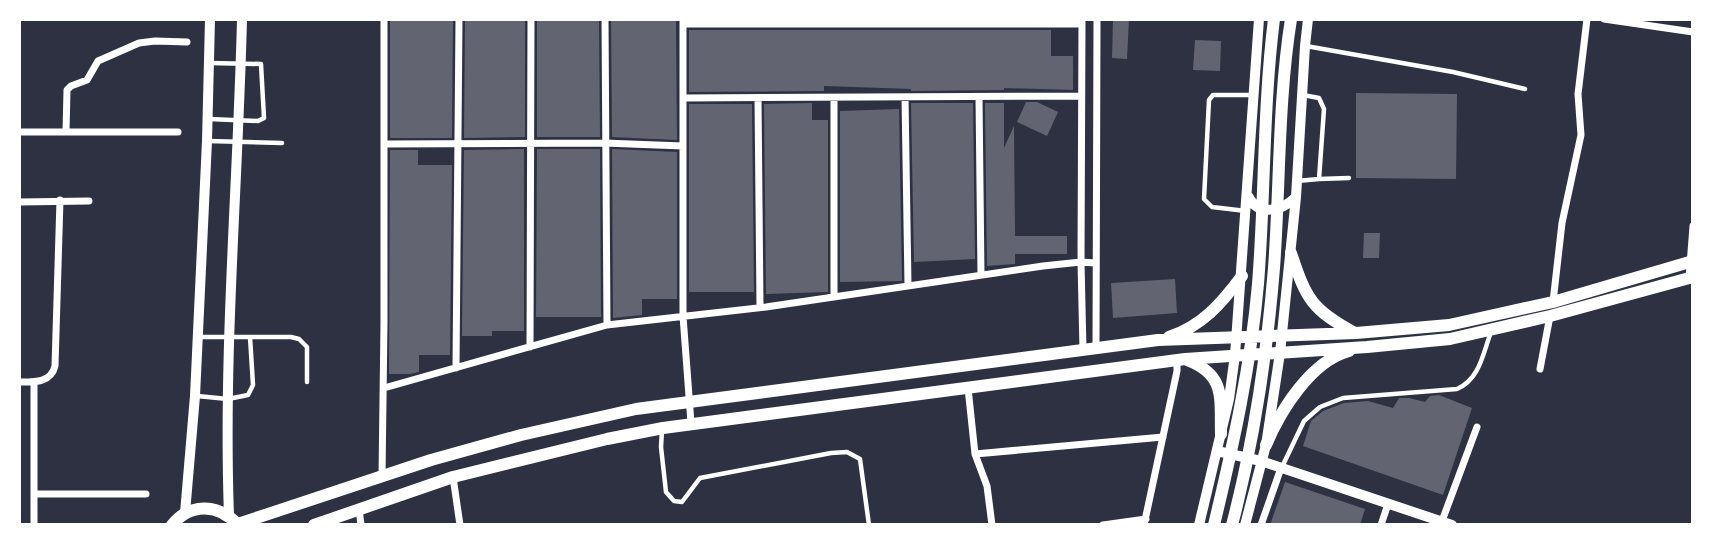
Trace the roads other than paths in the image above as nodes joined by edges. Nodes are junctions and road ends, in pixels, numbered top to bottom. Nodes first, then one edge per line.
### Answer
1 (211, 19) edge
2 (243, 19) edge
3 (384, 19) edge
4 (459, 19) edge
5 (531, 19) edge
6 (605, 19) edge
7 (1097, 19) edge
8 (1259, 19) edge
9 (1274, 19) edge
10 (1291, 19) edge
11 (1308, 19) edge
12 (1587, 19) edge
13 (1604, 19) edge
14 (683, 21) edge
15 (1082, 21) edge
16 (1693, 32) edge
17 (187, 42) dead end
18 (1305, 46) junction
19 (209, 63) junction
20 (241, 63) junction
21 (1525, 89) dead end
22 (1253, 95) junction
23 (1302, 95) junction
24 (1081, 96) junction
25 (905, 97) junction
26 (979, 97) junction
27 (684, 98) junction
28 (758, 98) junction
29 (834, 98) junction
30 (208, 119) junction
31 (240, 120) junction
32 (19, 132) edge
33 (66, 132) junction
34 (178, 132) dead end
35 (207, 141) junction
36 (240, 141) junction
37 (282, 143) dead end
38 (384, 144) junction
39 (459, 144) junction
40 (531, 144) junction
41 (604, 144) junction
42 (683, 146) junction
43 (1349, 178) dead end
44 (1318, 179) junction
45 (1297, 181) junction
46 (1247, 195) junction
47 (1297, 197) junction
48 (60, 200) junction
49 (89, 201) dead end
50 (19, 202) edge
51 (1246, 211) junction
52 (1693, 226) edge
53 (1291, 253) junction
54 (1081, 262) junction
55 (1691, 262) edge
56 (1095, 263) junction
57 (981, 275) junction
58 (1242, 276) junction
59 (1691, 277) edge
60 (908, 285) junction
61 (834, 296) junction
62 (1553, 302) junction
63 (760, 307) junction
64 (682, 316) junction
65 (1550, 316) junction
66 (607, 324) junction
67 (1492, 330) junction
68 (1356, 333) junction
69 (196, 337) junction
70 (229, 337) junction
71 (250, 337) junction
72 (1282, 337) junction
73 (1237, 339) junction
74 (1158, 340) junction
75 (530, 347) junction
76 (1367, 347) junction
77 (1090, 349) junction
78 (1280, 353) junction
79 (1236, 355) junction
80 (1181, 359) junction
81 (456, 368) junction
82 (1540, 369) dead end
83 (908, 374) junction
84 (19, 382) edge
85 (34, 382) junction
86 (307, 382) dead end
87 (384, 388) junction
88 (968, 388) junction
89 (195, 396) junction
90 (913, 396) junction
91 (228, 399) junction
92 (688, 401) junction
93 (691, 423) junction
94 (1476, 427) dead end
95 (663, 428) junction
96 (1221, 434) junction
97 (1163, 437) junction
98 (1266, 445) junction
99 (1217, 451) junction
100 (975, 454) junction
101 (1261, 461) junction
102 (1281, 468) junction
103 (382, 476) junction
104 (453, 477) junction
105 (35, 494) junction
106 (146, 494) dead end
107 (1388, 503) junction
108 (359, 509) junction
109 (185, 513) junction
110 (235, 521) edge
111 (1145, 522) edge
112 (1447, 523) edge
113 (34, 525) edge
114 (172, 525) edge
115 (314, 525) edge
116 (361, 525) edge
117 (460, 525) edge
118 (869, 525) edge
119 (992, 525) edge
120 (1103, 525) edge
121 (1199, 525) edge
122 (1214, 525) edge
123 (1232, 525) edge
124 (1245, 525) edge
125 (1261, 525) edge
126 (1381, 525) edge

1 - 19 main road
2 - 20 main road
3 - 38 street
4 - 39 street
5 - 40 street
6 - 41 street
7 - 56 street
8 - 22 street
9 - 122 main road
10 - 123 main road
11 - 18 street
12 - 62 street
13 - 16 street
14 - 15 street
14 - 27 street
15 - 24 street
17 - 33 street
18 - 21 lane
18 - 23 street
19 - 20 lane
19 - 30 main road
20 - 31 main road
20 - 31 lane
22 - 46 street
22 - 51 lane
23 - 44 lane
23 - 45 street
24 - 26 street
24 - 54 street
25 - 26 street
25 - 29 street
25 - 60 street
26 - 57 street
27 - 28 street
27 - 42 street
28 - 29 street
28 - 63 street
29 - 61 street
30 - 31 lane
30 - 35 main road
31 - 36 main road
32 - 33 street
33 - 34 street
35 - 36 lane
35 - 69 main road
36 - 37 lane
36 - 70 main road
38 - 39 street
38 - 87 street
39 - 40 street
39 - 81 street
40 - 41 street
40 - 75 street
41 - 42 street
41 - 66 street
42 - 64 street
43 - 44 lane
44 - 45 lane
45 - 47 street
46 - 47 street
46 - 51 street
47 - 53 street
48 - 49 street
48 - 50 street
48 - 85 street
51 - 58 street
52 - 55 street
53 - 68 main road
53 - 72 street
54 - 56 street
54 - 57 street
54 - 77 street
55 - 59 street
55 - 62 main road
56 - 77 street
57 - 60 street
58 - 73 street
58 - 74 main road
59 - 65 main road
60 - 61 street
61 - 63 street
62 - 68 main road
63 - 64 street
64 - 66 street
64 - 92 street
65 - 67 main road
65 - 82 street
66 - 75 street
67 - 76 main road
67 - 102 lane
68 - 72 main road
69 - 70 lane
69 - 89 main road
70 - 71 lane
70 - 91 main road
71 - 86 lane
71 - 91 lane
72 - 73 main road
72 - 78 street
73 - 74 main road
73 - 79 street
74 - 77 main road
75 - 81 street
76 - 78 main road
76 - 98 main road
77 - 83 main road
78 - 79 main road
78 - 98 street
79 - 80 main road
79 - 96 street
80 - 88 main road
80 - 96 main road
80 - 97 street
81 - 87 street
83 - 90 main road
83 - 92 main road
84 - 85 street
85 - 105 street
87 - 103 street
88 - 90 main road
88 - 100 street
89 - 91 lane
89 - 109 main road
90 - 93 main road
91 - 110 main road
92 - 93 street
92 - 103 main road
93 - 95 main road
94 - 112 street
95 - 104 main road
95 - 118 lane
96 - 99 street
97 - 100 street
97 - 111 street
98 - 101 street
99 - 101 street
99 - 121 street
100 - 119 street
101 - 102 street
101 - 124 street
102 - 107 street
102 - 125 street
103 - 110 main road
104 - 108 main road
104 - 117 street
105 - 106 street
105 - 113 street
107 - 112 street
107 - 126 street
108 - 115 main road
108 - 116 street
109 - 110 main road
109 - 114 main road
111 - 120 street

